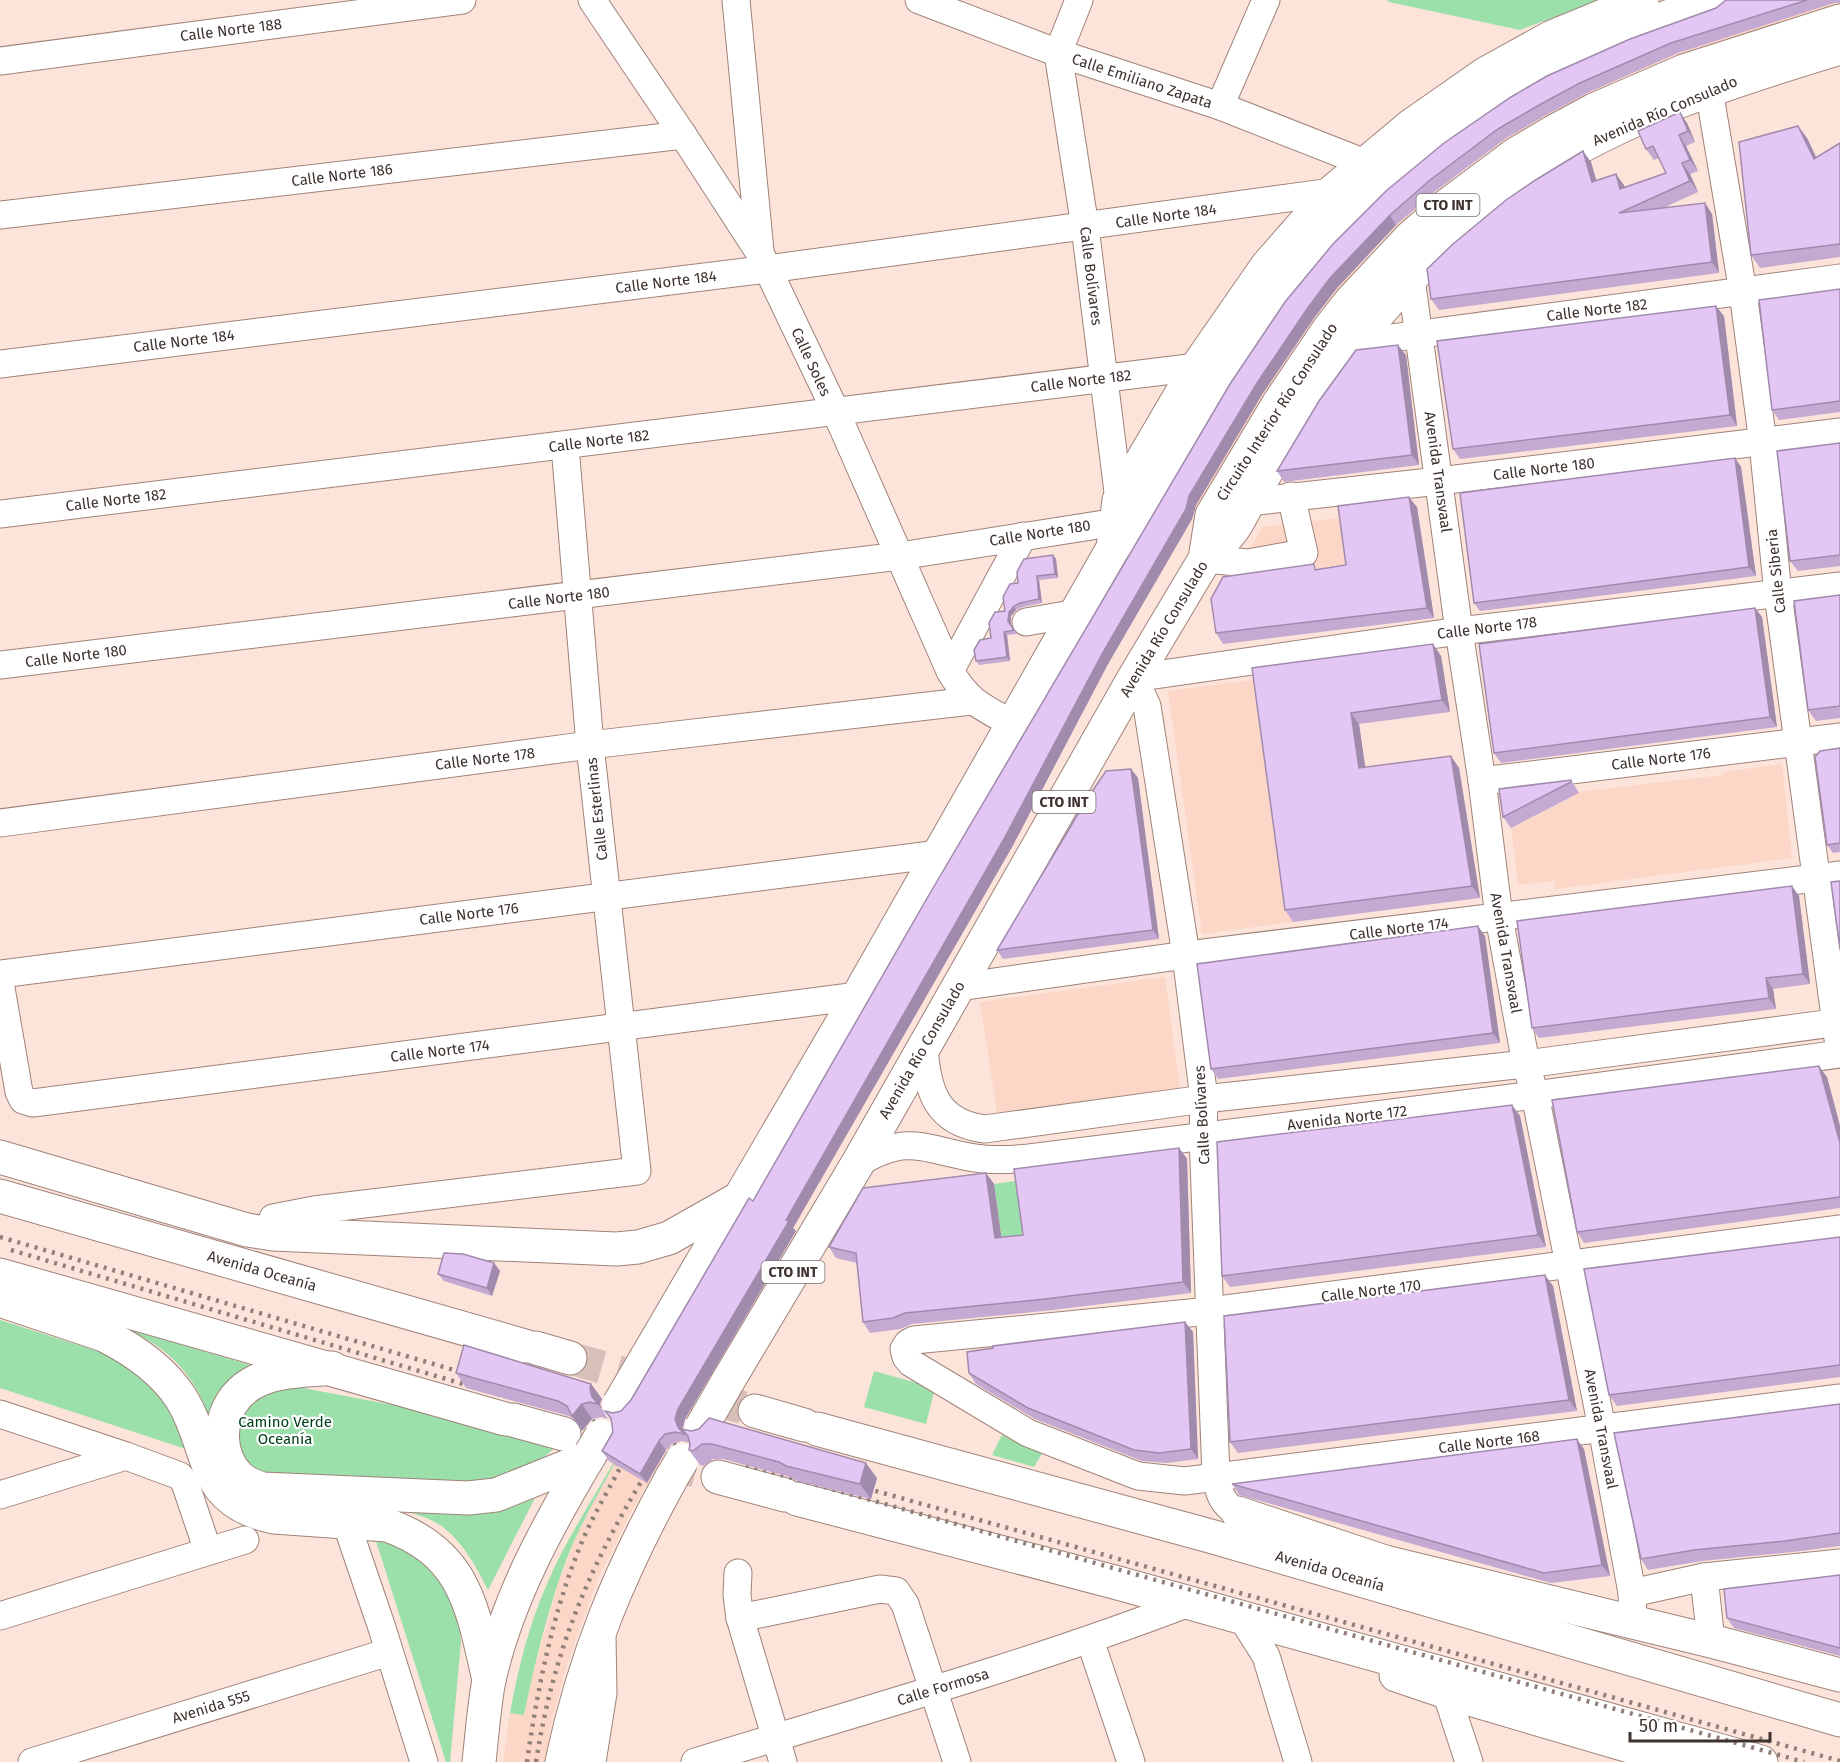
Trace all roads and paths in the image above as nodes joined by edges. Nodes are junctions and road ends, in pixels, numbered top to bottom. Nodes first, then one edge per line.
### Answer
1 (462, 0) edge
2 (592, 0) edge
3 (736, 0) edge
4 (1079, 0) edge
5 (1266, 0) edge
6 (1642, 0) edge
7 (1717, 0) edge
8 (929, 2) edge
9 (1840, 21) edge
10 (1840, 48) edge
11 (1059, 53) junction
12 (0, 61) edge
13 (1697, 81) junction
14 (1220, 106) junction
15 (683, 135) junction
16 (1365, 163) junction
17 (1332, 192) junction
18 (0, 215) edge
19 (1085, 227) junction
20 (764, 262) junction
21 (1411, 278) junction
22 (1840, 278) edge
23 (1743, 292) junction
24 (1419, 333) junction
25 (1354, 343) junction
26 (0, 364) edge
27 (1197, 367) junction
28 (1103, 378) junction
29 (835, 410) junction
30 (1840, 432) edge
31 (1763, 443) junction
32 (565, 446) junction
33 (1439, 481) junction
34 (1291, 496) junction
35 (1248, 502) junction
36 (0, 514) edge
37 (1116, 523) junction
38 (1023, 536) junction
39 (900, 556) junction
40 (1205, 559) junction
41 (1840, 585) edge
42 (1778, 594) junction
43 (578, 596) junction
44 (1077, 613) junction
45 (1026, 622) dead end
46 (1459, 631) junction
47 (0, 665) edge
48 (950, 671) junction
49 (1134, 678) junction
50 (971, 701) junction
51 (1013, 724) junction
52 (1840, 737) edge
53 (1799, 742) junction
54 (590, 745) junction
55 (1482, 781) junction
56 (0, 823) edge
57 (939, 854) junction
58 (1828, 876) edge
59 (606, 896) junction
60 (1499, 917) junction
61 (1186, 955) junction
62 (0, 974) edge
63 (0, 982) edge
64 (959, 987) junction
65 (858, 996) junction
66 (1838, 1022) edge
67 (622, 1027) junction
68 (924, 1047) junction
69 (1840, 1053) edge
70 (1526, 1064) junction
71 (1535, 1095) junction
72 (1204, 1099) junction
73 (1203, 1136) junction
74 (0, 1157) edge
75 (858, 1163) junction
76 (0, 1196) edge
77 (742, 1196) junction
78 (273, 1218) dead end
79 (1840, 1229) edge
80 (1569, 1265) junction
81 (0, 1275) edge
82 (0, 1300) edge
83 (1210, 1311) junction
84 (904, 1349) joint
85 (570, 1358) tunnel mouth
86 (332, 1368) junction
87 (1840, 1398) edge
88 (619, 1404) dead end
89 (755, 1411) tunnel mouth
90 (0, 1414) edge
91 (701, 1428) edge
92 (1602, 1428) junction
93 (564, 1434) dead end
94 (126, 1456) junction
95 (677, 1469) dead end
96 (1216, 1476) junction
97 (718, 1477) tunnel mouth
98 (0, 1495) edge
99 (1238, 1513) joint
100 (349, 1531) dead end
101 (245, 1540) dead end
102 (208, 1551) junction
103 (1275, 1556) junction
104 (1385, 1562) junction
105 (1840, 1563) edge
106 (738, 1573) dead end
107 (1704, 1577) junction
108 (1189, 1603) junction
109 (1632, 1607) junction
110 (0, 1616) edge
111 (740, 1618) junction
112 (1242, 1618) junction
113 (599, 1631) junction
114 (1306, 1636) junction
115 (1090, 1640) junction
116 (1712, 1641) junction
117 (389, 1652) junction
118 (1840, 1675) edge
119 (489, 1680) junction
120 (934, 1690) junction
121 (1446, 1692) junction
122 (1840, 1720) edge
123 (779, 1750) edge
124 (1644, 1751) junction
125 (1729, 1754) junction
126 (32, 1762) edge
127 (424, 1762) edge
128 (479, 1762) edge
129 (562, 1762) edge
130 (589, 1762) edge
131 (695, 1762) edge
132 (957, 1762) edge
133 (1131, 1762) edge
134 (1298, 1762) edge
135 (1469, 1762) edge
136 (1682, 1762) edge
137 (1761, 1762) edge

1 - 12 street, Calle Norte 188
2 - 15 street, Calle Soles
3 - 20 street
4 - 11 street
5 - 14 street
6 - 16 main road
7 - 37 main road
8 - 11 street, Calle Emiliano Zapata
9 - 13 main road, Circuito Interior Río Consulado / CTO INT
10 - 13 main road, Avenida Río Consulado / CTO INT
11 - 14 street, Calle Emiliano Zapata
11 - 19 street, Calle Bolívares
13 - 21 main road, Avenida Río Consulado / CTO INT
13 - 23 street, Calle Siberia
13 - 40 main road, Circuito Interior Río Consulado / CTO INT
14 - 16 street, Calle Emiliano Zapata
15 - 18 street, Calle Norte 186
15 - 20 street, Calle Soles
16 - 17 main road
17 - 19 street, Calle Norte 184
17 - 27 main road
19 - 20 street, Calle Norte 184
19 - 28 street, Calle Bolívares
20 - 26 street, Calle Norte 184
20 - 29 street, Calle Soles
21 - 24 street, Avenida Transvaal
21 - 25 main road, Avenida Río Consulado / CTO INT
22 - 23 street, Calle Norte 182
23 - 24 street, Calle Norte 182
23 - 31 street, Calle Siberia
24 - 25 street, Calle Norte 182
24 - 33 street, Avenida Transvaal
25 - 35 main road, Avenida Río Consulado / CTO INT
27 - 28 street, Calle Norte 182
27 - 37 main road
28 - 29 street, Calle Norte 182
28 - 37 street, Calle Bolívares
29 - 32 street, Calle Norte 182
29 - 39 street, Calle Soles
30 - 31 street, Calle Norte 180
31 - 33 street, Calle Norte 180
31 - 42 street, Calle Siberia
32 - 36 street, Calle Norte 182
32 - 43 street, Calle Esterlinas
33 - 34 street, Calle Norte 180
33 - 46 street, Avenida Transvaal
34 - 35 street, Calle Norte 180
34 - 40 street
35 - 40 main road, Avenida Río Consulado / CTO INT
37 - 38 street, Calle Norte 180
37 - 44 main road
38 - 39 street, Calle Norte 180
38 - 48 street
39 - 43 street, Calle Norte 180
39 - 48 street, Calle Soles
40 - 49 main road, Avenida Río Consulado / CTO INT
41 - 42 street, Calle Norte 178
42 - 46 street, Calle Norte 178
42 - 53 street, Calle Siberia
43 - 47 street, Calle Norte 180
43 - 54 street, Calle Esterlinas
44 - 45 street
44 - 51 main road
46 - 49 street, Calle Norte 178
46 - 55 street, Avenida Transvaal
48 - 50 street, Calle Soles
49 - 61 street, Calle Bolívares
49 - 64 main road, Avenida Río Consulado / CTO INT
50 - 51 street, Calle Soles
50 - 54 street, Calle Norte 178
51 - 57 main road
52 - 53 street, Calle Norte 176
53 - 55 street, Calle Norte 176
53 - 58 street, Calle Siberia
54 - 56 street, Calle Norte 178
54 - 59 street, Calle Esterlinas
55 - 60 street, Avenida Transvaal
57 - 59 street, Calle Norte 176
57 - 65 main road
58 - 60 street, Calle Norte 174
58 - 66 street, Calle Siberia
59 - 62 street, Calle Norte 176
59 - 67 street, Calle Esterlinas
60 - 61 street, Calle Norte 174
60 - 70 street, Avenida Transvaal
61 - 64 street, Calle Norte 174
61 - 72 street, Calle Bolívares
63 - 67 street, Calle Norte 174
64 - 68 main road, Avenida Río Consulado / CTO INT
65 - 67 street, Calle Norte 174
65 - 77 main road
66 - 69 street, Calle Siberia
66 - 70 street
67 - 78 street, Calle Esterlinas
68 - 72 street
68 - 75 main road, Avenida Río Consulado / CTO INT
69 - 71 street, Avenida Norte 172
70 - 71 street, Avenida Transvaal
70 - 72 street
71 - 73 street, Avenida Norte 172
71 - 80 street, Avenida Transvaal
72 - 73 street, Calle Bolívares
73 - 75 street, Avenida Norte 172
73 - 83 street, Calle Bolívares
74 - 77 main road
75 - 91 main road, Avenida Río Consulado / CTO INT, bridge
76 - 85 main road, Avenida Oceanía
77 - 88 main road, bridge
79 - 80 street, Calle Norte 170
80 - 83 street, Calle Norte 170
80 - 92 street, Avenida Transvaal
81 - 86 main road
82 - 119 main road
83 - 84 street, Calle Norte 170
83 - 96 street, Calle Bolívares
84 - 96 street, Calle Norte 168
86 - 93 main road
86 - 119 main road
87 - 92 street, Calle Norte 168
89 - 103 main road, Avenida Oceanía
90 - 94 street
92 - 96 street, Calle Norte 168
92 - 109 street, Avenida Transvaal
94 - 98 street
94 - 102 street
95 - 113 main road
96 - 99 street, Calle Bolívares
97 - 108 main road
99 - 104 main road, Avenida Oceanía
100 - 117 street
101 - 102 street
102 - 110 street
103 - 104 main road
103 - 122 main road, Avenida Oceanía
104 - 109 main road, Avenida Oceanía
105 - 107 street
106 - 111 street
107 - 109 street
107 - 116 street
108 - 112 main road
108 - 115 street, Calle Formosa
109 - 116 main road, Avenida Oceanía
111 - 120 street
111 - 123 street
112 - 114 main road
112 - 134 street
113 - 129 main road
113 - 130 main road
114 - 121 main road
114 - 125 main road
115 - 120 street, Calle Formosa
115 - 133 street
116 - 118 main road, Avenida Oceanía
117 - 126 street, Avenida 555
117 - 127 street
119 - 128 main road
120 - 123 street, Calle Formosa
120 - 132 street
121 - 124 main road
121 - 135 street
123 - 131 street, Calle Formosa
124 - 125 main road
124 - 136 main road
125 - 137 main road

